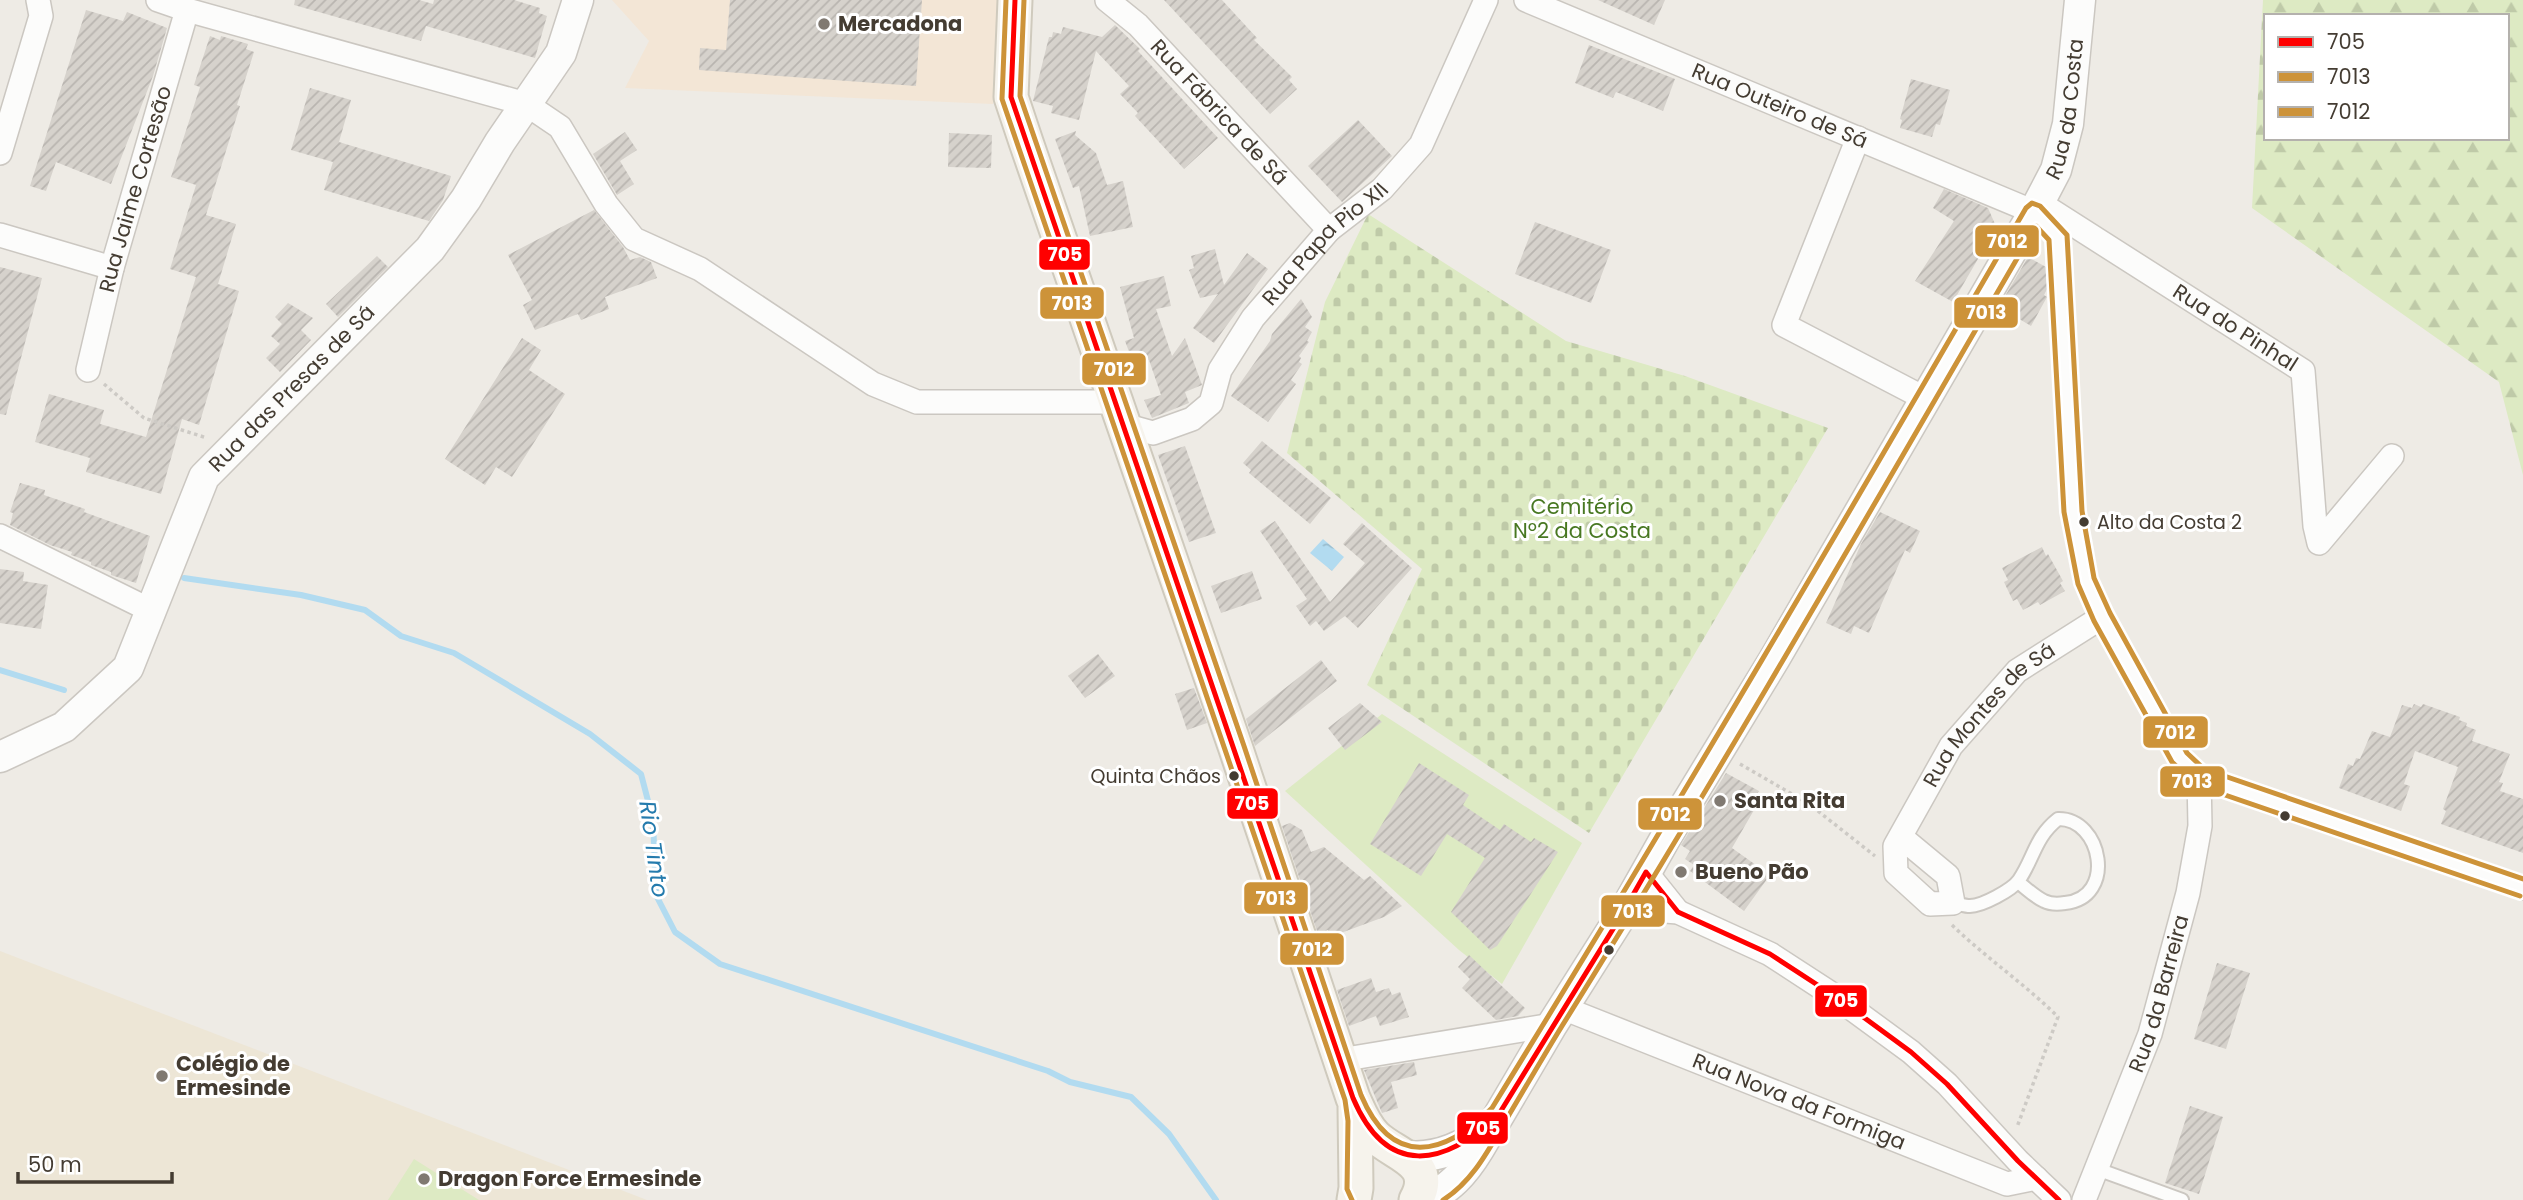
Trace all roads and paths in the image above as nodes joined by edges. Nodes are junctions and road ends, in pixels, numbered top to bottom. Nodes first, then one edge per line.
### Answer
1 (38, 0) edge
2 (158, 0) edge
3 (578, 0) edge
4 (1015, 0) edge
5 (1107, 0) edge
6 (1486, 0) edge
7 (1526, 0) edge
8 (2080, 0) edge
9 (187, 10) junction
10 (526, 104) junction
11 (1858, 138) junction
12 (0, 153) edge
13 (2036, 207) junction
14 (1329, 229) junction
15 (0, 235) edge
16 (112, 268) junction
17 (88, 370) joint
18 (1924, 398) junction
19 (1120, 414) junction
20 (188, 432) dead end
21 (2392, 456) dead end
22 (0, 536) edge
23 (152, 611) junction
24 (2102, 617) junction
25 (1717, 751) junction
26 (0, 757) edge
27 (2199, 777) junction
28 (1900, 837) junction
29 (1646, 872) junction
30 (1895, 873) junction
31 (2018, 882) junction
32 (2523, 888) edge
33 (1953, 903) junction
34 (1930, 904) junction
35 (1626, 908) junction
36 (1678, 912) junction
37 (1558, 1016) junction
38 (1340, 1060) junction
39 (1353, 1098) junction
40 (1499, 1114) junction
41 (2007, 1149) junction
42 (1402, 1154) junction
43 (2096, 1169) junction
44 (2036, 1178) junction
45 (1357, 1191) edge
46 (1416, 1200) edge
47 (1423, 1200) edge
48 (2059, 1200) edge
49 (2084, 1200) edge
50 (2182, 1200) edge

1 - 12 street
2 - 9 street, Rua Papa Pio XII
3 - 10 street, Rua das Presas de Sá
4 - 19 main road
5 - 14 street, Rua Fábrica de Sá
6 - 14 street, Rua Papa Pio XII
7 - 11 street, Rua Outeiro de Sá
8 - 13 street, Rua da Costa
9 - 10 street, Rua Papa Pio XII
9 - 16 street, Rua Jaime Cortesão
10 - 19 street, Rua Papa Pio XII
10 - 23 street, Rua das Presas de Sá
11 - 13 street, Rua Outeiro de Sá
11 - 18 street
13 - 18 street, Rua da Costa
13 - 21 street, Rua do Pinhal
13 - 24 street
14 - 19 street, Rua Papa Pio XII
15 - 16 street
16 - 17 street, Rua Jaime Cortesão
17 - 20 path
18 - 25 street, Rua da Costa
19 - 38 main road
22 - 23 street
23 - 26 street, Rua das Presas de Sá
24 - 27 street
24 - 28 street, Rua Montes de Sá
25 - 29 street, Rua da Costa
25 - 30 path
27 - 32 street
27 - 43 street, Rua da Barreira
28 - 30 street, Rua Montes de Sá
28 - 33 street
29 - 35 street, Rua da Costa
29 - 36 street
30 - 34 street
31 - 31 lane
31 - 33 lane
33 - 34 street
34 - 41 path
35 - 36 street
35 - 37 street, Rua da Costa
36 - 41 street
37 - 38 street
37 - 40 street, Rua da Costa
37 - 44 street, Rua Nova da Formiga
38 - 39 main road
39 - 42 main road
39 - 45 main road
40 - 42 street
40 - 47 street, Rua da Costa
41 - 44 street
42 - 45 main road
42 - 46 main road
43 - 49 street, Rua da Barreira
43 - 50 lane
44 - 48 street

